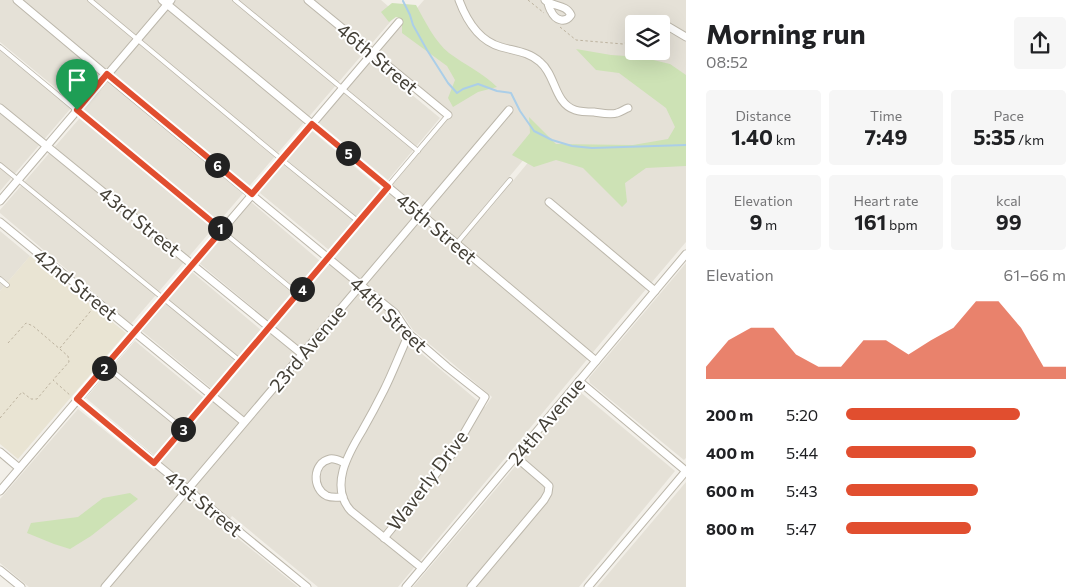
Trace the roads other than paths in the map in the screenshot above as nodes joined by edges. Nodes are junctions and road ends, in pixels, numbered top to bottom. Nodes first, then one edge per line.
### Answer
1 (17, 0) edge
2 (90, 0) edge
3 (235, 0) edge
4 (308, 0) edge
5 (459, 0) edge
6 (167, 2) edge
7 (398, 22) dead end
8 (670, 28) edge
9 (686, 37) edge
10 (138, 40) junction
11 (0, 46) edge
12 (372, 53) junction
13 (107, 74) junction
14 (342, 88) junction
15 (0, 108) edge
16 (628, 108) dead end
17 (77, 110) junction
18 (509, 110) dead end
19 (448, 115) joint
20 (312, 124) junction
21 (47, 146) junction
22 (418, 151) junction
23 (281, 159) junction
24 (0, 165) edge
25 (18, 180) junction
26 (510, 180) dead end
27 (388, 187) junction
28 (252, 194) junction
29 (0, 201) edge
30 (549, 202) dead end
31 (420, 214) junction
32 (0, 222) edge
33 (359, 222) junction
34 (222, 230) junction
35 (456, 244) junction
36 (686, 254) edge
37 (328, 258) junction
38 (192, 264) junction
39 (0, 279) edge
40 (7, 285) dead end
41 (361, 285) junction
42 (655, 291) junction
43 (298, 294) junction
44 (164, 298) junction
45 (270, 327) junction
46 (135, 332) junction
47 (409, 334) junction
48 (302, 354) junction
49 (240, 361) junction
50 (596, 361) junction
51 (106, 366) junction
52 (579, 381) junction
53 (212, 394) junction
54 (485, 397) joint
55 (78, 399) junction
56 (244, 422) junction
57 (183, 429) junction
58 (0, 452) edge
59 (516, 457) junction
60 (154, 463) junction
61 (345, 463) junction
62 (19, 468) junction
63 (686, 471) edge
64 (187, 489) junction
65 (0, 490) edge
66 (342, 497) junction
67 (384, 538) junction
68 (422, 568) junction
69 (0, 570) edge
70 (21, 587) edge
71 (105, 587) edge
72 (308, 587) edge
73 (406, 587) edge
74 (471, 587) edge
75 (588, 587) edge

1 - 13 street, 44th Street
2 - 10 lane
3 - 14 lane
4 - 12 street, 46th Street
5 - 16 street
6 - 10 street
6 - 20 street, 45th Street
7 - 12 street
8 - 9 street
10 - 13 street
10 - 23 lane
11 - 17 lane
12 - 14 street
12 - 19 street, 46th Street
13 - 17 street
13 - 28 street, 44th Street
14 - 20 street
14 - 22 lane
15 - 21 street, 43rd Street
17 - 21 street
17 - 34 lane
18 - 31 street, 23rd Avenue
19 - 22 lane
20 - 23 street
20 - 27 street, 45th Street
21 - 25 street
21 - 38 street, 43rd Street
22 - 27 lane
23 - 28 street
23 - 33 lane
24 - 25 lane
25 - 29 street
25 - 44 lane
26 - 35 lane
27 - 31 street, 45th Street
27 - 33 lane
28 - 34 street
28 - 37 street, 44th Street
30 - 42 street
31 - 35 street, 45th Street
31 - 41 street, 23rd Avenue
32 - 46 street, 42nd Street
33 - 37 lane
34 - 38 street
34 - 43 lane
35 - 50 street, 45th Street
36 - 42 street, 24th Avenue
37 - 41 street, 44th Street
37 - 43 lane
38 - 44 street
38 - 45 street, 43rd Street
39 - 40 lane
41 - 47 street, 44th Street
41 - 48 street, 23rd Avenue
42 - 50 street, 24th Avenue
43 - 45 lane
44 - 46 street
44 - 49 lane
45 - 48 street, 43rd Street
45 - 49 lane
46 - 51 street
46 - 53 street, 42nd Street
47 - 54 street, 44th Street
47 - 61 street
48 - 56 street, 23rd Avenue
49 - 53 lane
50 - 52 street, 24th Avenue
51 - 55 street
51 - 57 lane
52 - 59 street, 24th Avenue
52 - 63 street
53 - 56 street, 42nd Street
53 - 57 lane
54 - 67 street, Waverly Drive
55 - 60 street, 41st Street
55 - 62 street
56 - 64 street, 23rd Avenue
57 - 60 lane
58 - 62 street
59 - 68 street, 24th Avenue
59 - 74 street
60 - 64 street, 41st Street
61 - 66 street
61 - 66 street
62 - 65 street
63 - 75 street
64 - 71 street, 23rd Avenue
64 - 72 street, 41st Street
66 - 67 street
67 - 68 street
68 - 73 street, 24th Avenue
69 - 70 street

